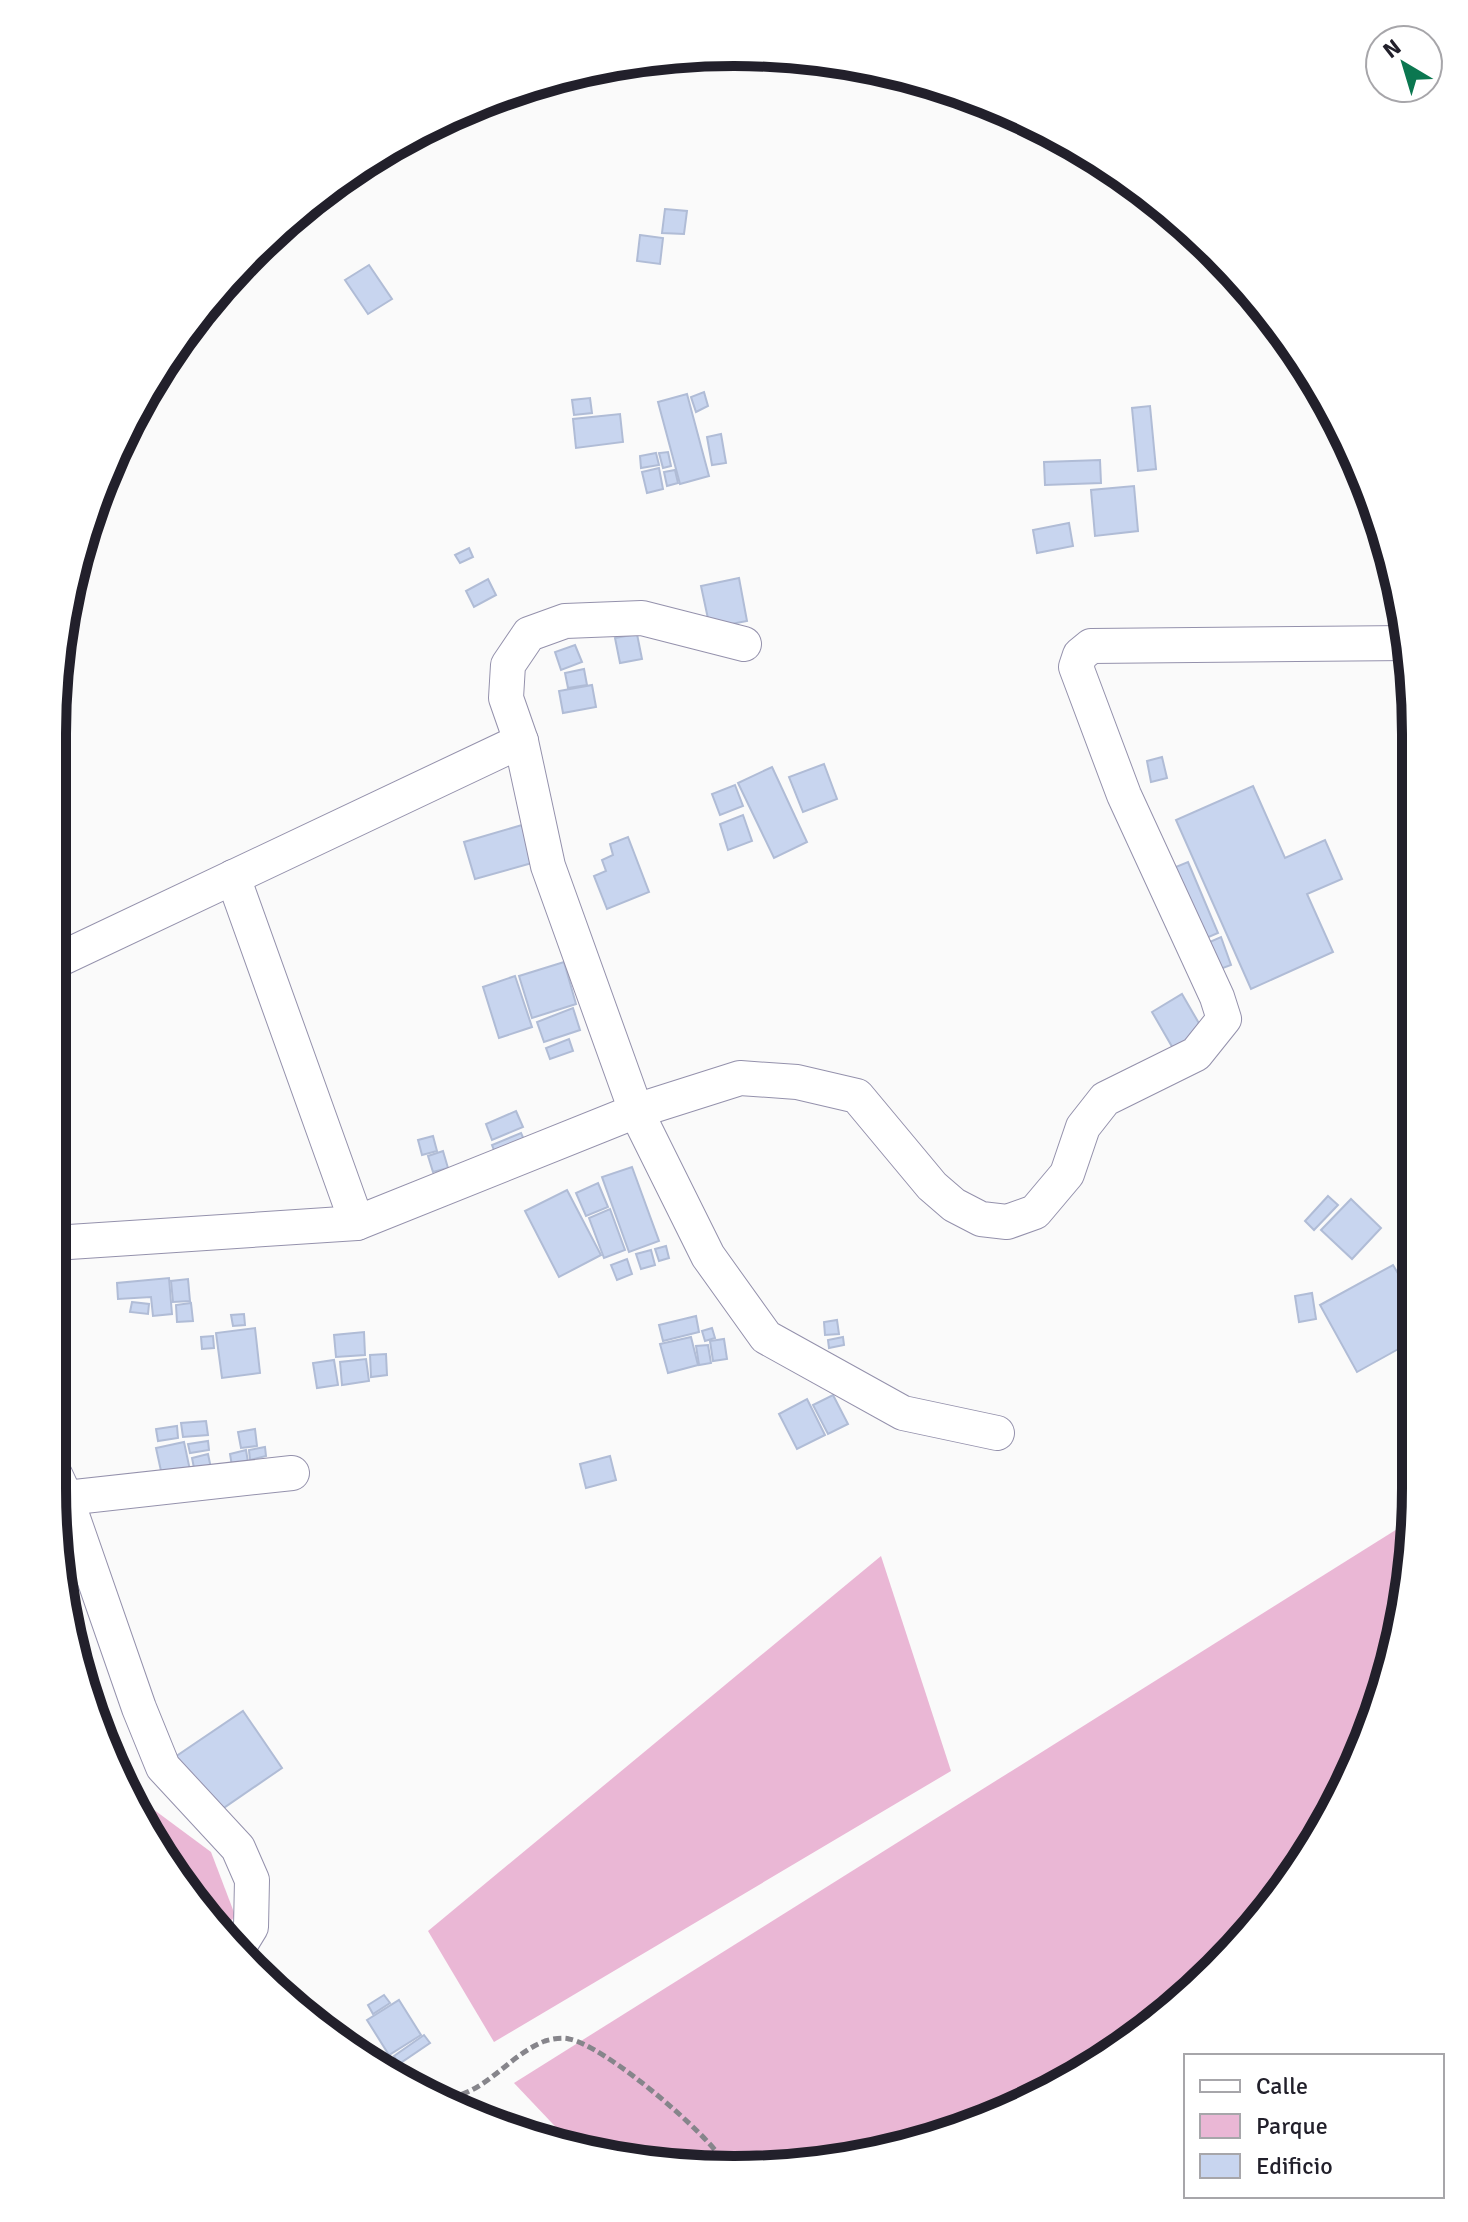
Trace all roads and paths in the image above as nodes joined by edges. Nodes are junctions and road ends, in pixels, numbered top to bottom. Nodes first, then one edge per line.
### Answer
1 (1395, 643) edge
2 (744, 644) dead end
3 (521, 741) junction
4 (233, 877) junction
5 (66, 956) edge
6 (636, 1111) junction
7 (357, 1223) junction
8 (66, 1242) edge
9 (997, 1433) dead end
10 (292, 1473) dead end
11 (66, 1483) edge
12 (66, 1504) edge
13 (243, 1940) edge
14 (461, 2097) edge
15 (717, 2156) edge

1 - 6 street
2 - 3 street
3 - 4 street
3 - 6 street
4 - 5 street
4 - 7 street
6 - 7 street
6 - 9 street
7 - 8 street
10 - 11 street
12 - 13 street
14 - 15 path

